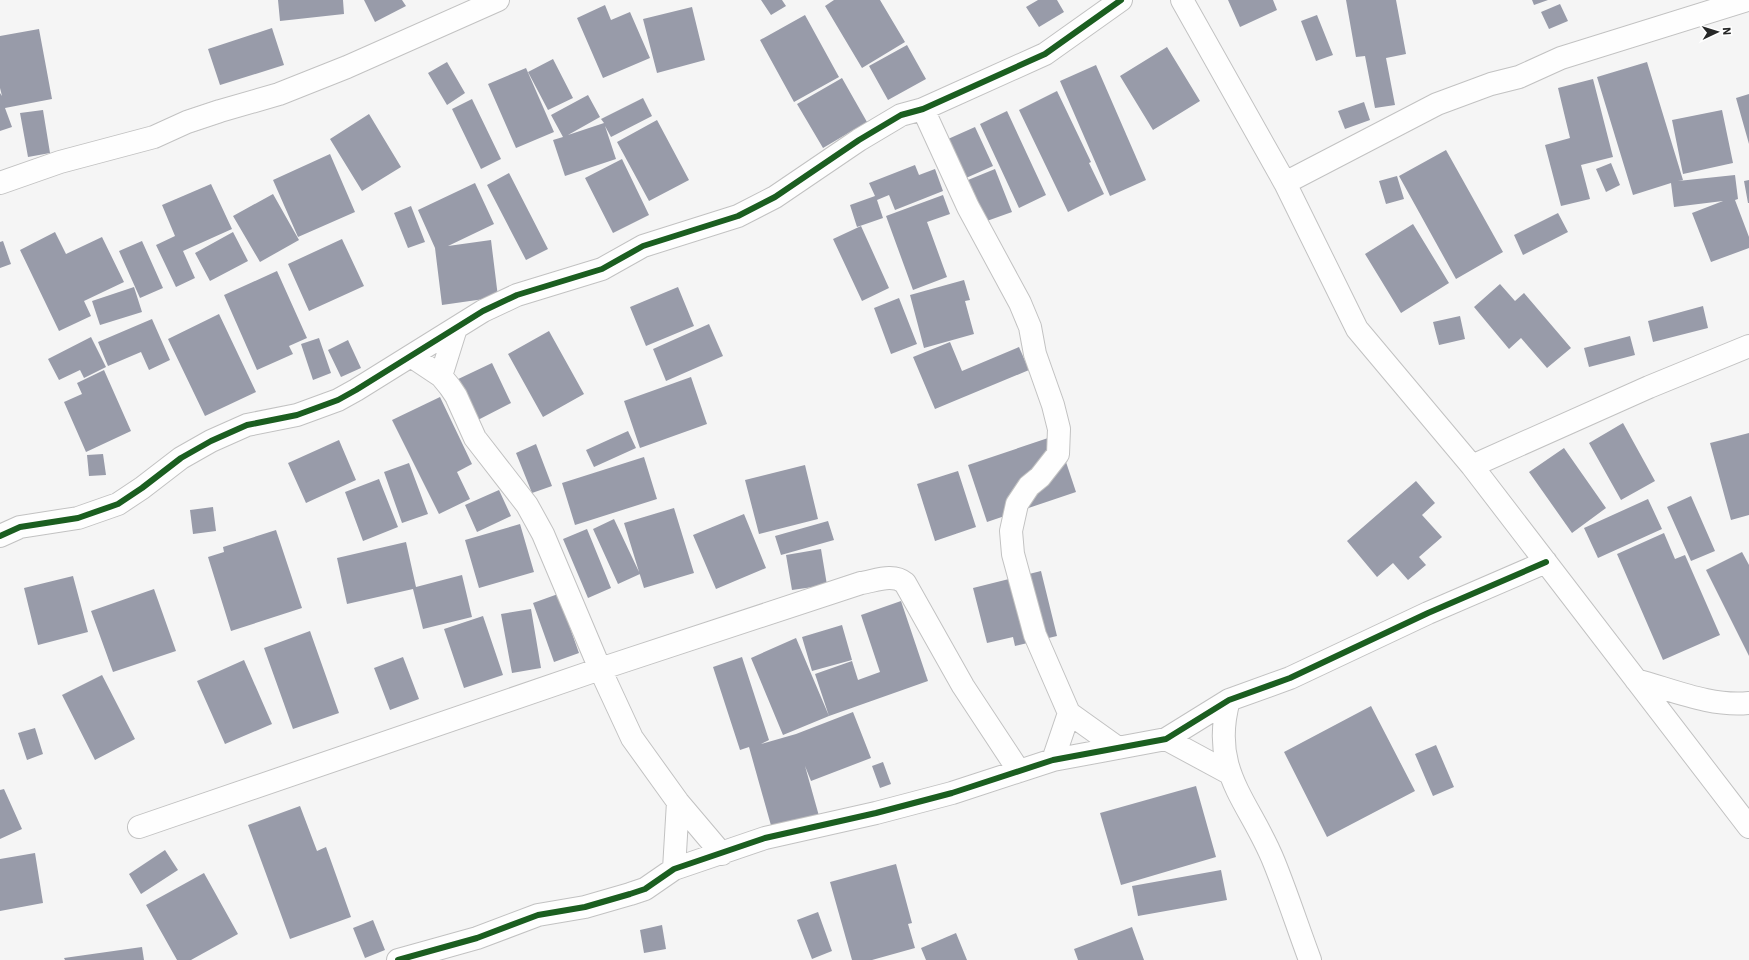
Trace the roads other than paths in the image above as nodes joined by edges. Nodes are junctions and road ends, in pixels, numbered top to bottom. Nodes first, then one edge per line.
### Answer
1 (498, 0) edge
2 (1121, 0) edge
3 (1182, 0) edge
4 (1747, 0) edge
5 (923, 109) junction
6 (0, 183) edge
7 (1285, 183) junction
8 (456, 328) junction
9 (1749, 346) edge
10 (411, 356) junction
11 (441, 376) junction
12 (1472, 466) junction
13 (0, 536) edge
14 (1546, 562) junction
15 (600, 669) junction
16 (1636, 680) junction
17 (1229, 700) junction
18 (1749, 703) edge
19 (1069, 713) junction
20 (1166, 739) junction
21 (1118, 748) junction
22 (1053, 760) junction
23 (1019, 771) junction
24 (1229, 773) junction
25 (678, 802) junction
26 (139, 827) dead end
27 (1749, 827) edge
28 (722, 854) junction
29 (674, 869) junction
30 (398, 960) edge
31 (1310, 960) edge

1 - 6 street
2 - 5 street
3 - 7 street
4 - 7 street
5 - 8 street
5 - 19 street
7 - 12 street
8 - 10 street
8 - 11 street
9 - 12 street
10 - 11 street
10 - 13 street
11 - 15 street
12 - 14 street
14 - 16 street
14 - 17 street
15 - 23 street
15 - 25 street
15 - 26 street
16 - 18 street
16 - 27 street
17 - 20 street
17 - 24 street
19 - 21 street
19 - 22 street
20 - 21 street
20 - 24 street
21 - 22 street
22 - 23 street
23 - 28 street
24 - 31 street
25 - 28 street
25 - 29 street
28 - 29 street
29 - 30 street

